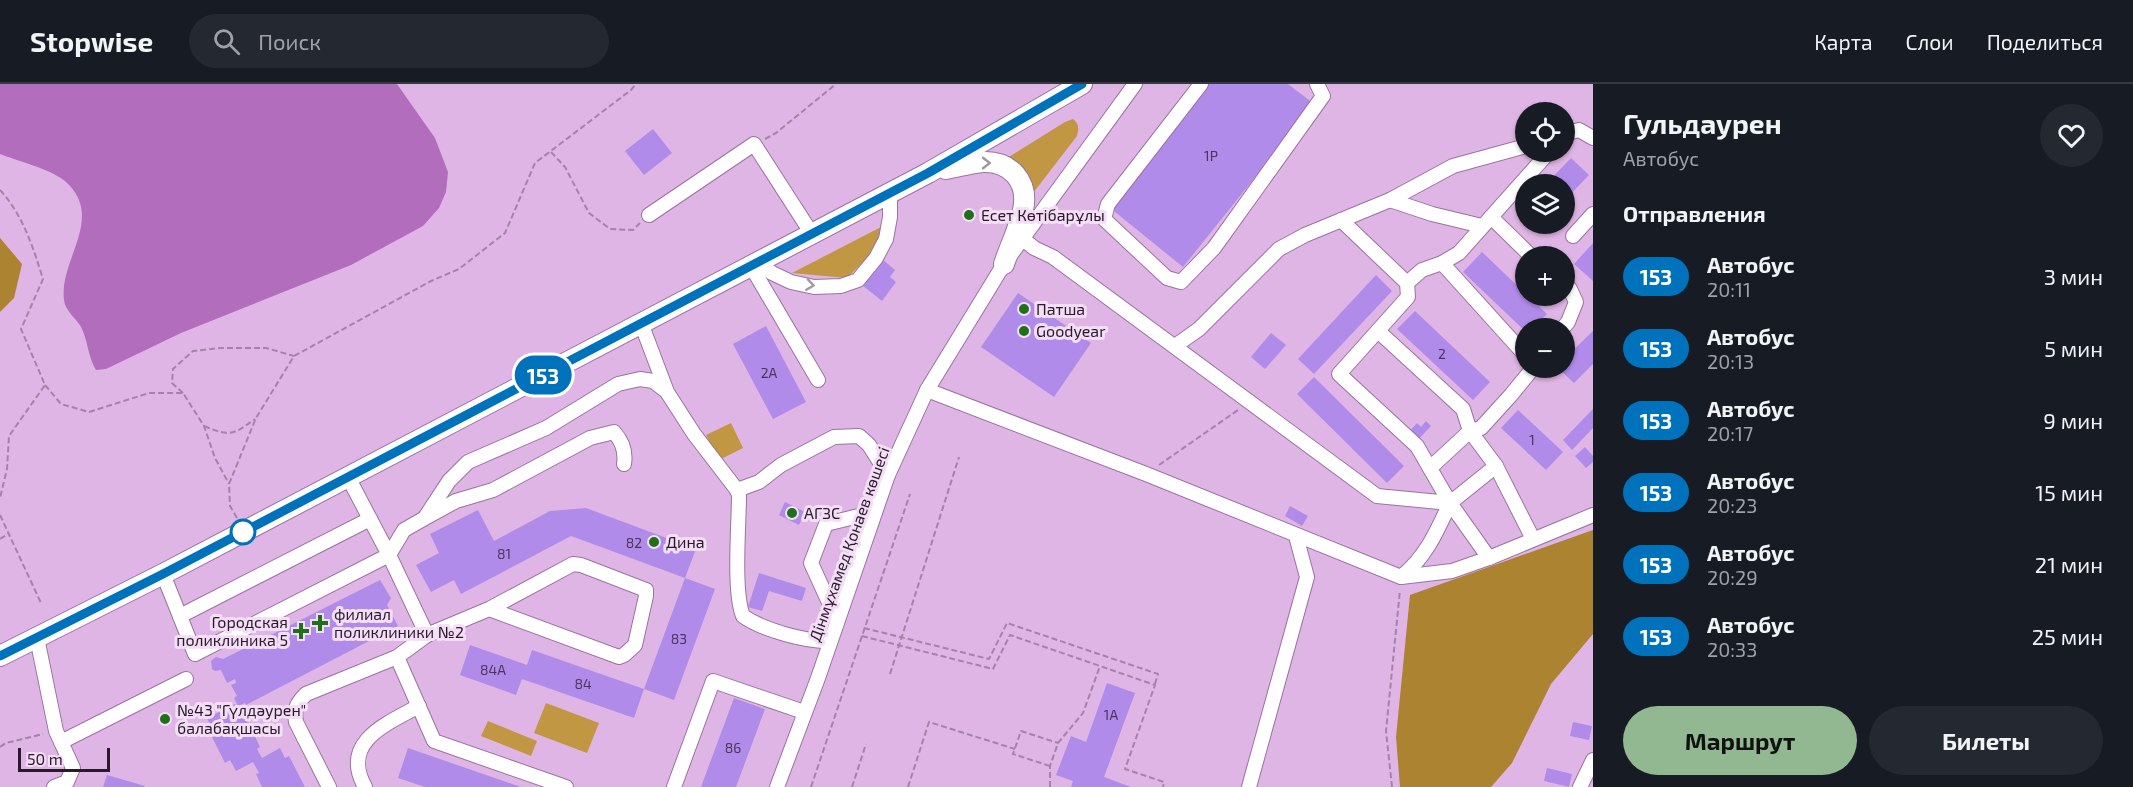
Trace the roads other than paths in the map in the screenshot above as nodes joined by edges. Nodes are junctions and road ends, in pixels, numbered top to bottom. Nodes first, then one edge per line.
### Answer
1 (1082, 84) edge
2 (1135, 84) edge
3 (1201, 84) edge
4 (1317, 84) edge
5 (1575, 131) edge
6 (1593, 138) edge
7 (1515, 149) edge
8 (1540, 162) edge
9 (928, 173) junction
10 (890, 193) junction
11 (1390, 200) junction
12 (1593, 214) edge
13 (649, 215) road end
14 (1341, 220) junction
15 (1486, 222) junction
16 (812, 234) junction
17 (1573, 236) dead end
18 (1023, 239) junction
19 (1518, 246) edge
20 (1442, 263) junction
21 (754, 264) junction
22 (1004, 264) junction
23 (1407, 283) junction
24 (641, 323) junction
25 (1378, 331) junction
26 (1515, 344) edge
27 (1175, 346) junction
28 (1525, 378) edge
29 (818, 380) dead end
30 (927, 390) junction
31 (668, 392) junction
32 (1470, 431) junction
33 (624, 464) dead end
34 (1496, 466) junction
35 (1430, 468) junction
36 (888, 475) junction
37 (348, 477) junction
38 (737, 490) junction
39 (1450, 503) junction
40 (876, 512) junction
41 (1593, 515) edge
42 (425, 518) junction
43 (370, 519) junction
44 (1296, 536) junction
45 (1533, 539) junction
46 (389, 555) junction
47 (1490, 558) junction
48 (163, 574) junction
49 (1401, 577) junction
50 (489, 609) junction
51 (180, 616) junction
52 (837, 620) junction
53 (427, 635) junction
54 (37, 638) junction
55 (830, 641) junction
56 (0, 656) edge
57 (397, 657) junction
58 (186, 680) dead end
59 (419, 706) junction
60 (804, 712) junction
61 (59, 737) junction
62 (1593, 760) edge
63 (54, 787) edge
64 (328, 787) edge
65 (365, 787) edge
66 (566, 787) edge
67 (674, 787) edge
68 (777, 787) edge
69 (1249, 787) edge
70 (1581, 787) edge

1 - 9 highway
2 - 18 street, Дінмұхамед Қонаев көшесі
3 - 4 street
5 - 6 street
7 - 11 street
8 - 15 street
9 - 10 highway
9 -> 22 highway
10 - 16 highway
21 -> 10 street
11 - 14 street
11 - 15 street
12 - 17 street
13 - 16 street
14 - 23 street
14 - 27 street
15 - 19 street
15 - 20 street
16 - 21 highway
18 - 22 street, Дінмұхамед Қонаев көшесі
18 - 27 street
20 - 23 street
20 - 26 street
21 - 24 highway
21 - 29 street
22 - 30 street, Дінмұхамед Қонаев көшесі
23 - 25 street
24 - 31 street
24 - 37 highway
25 - 32 street
25 - 35 street
27 - 39 street
28 - 32 street
30 - 36 street, Дінмұхамед Қонаев көшесі
30 - 44 street
31 - 38 street
31 - 42 street
32 - 34 street
32 - 35 street
33 - 42 street
34 - 39 street
34 - 45 street
35 - 39 street
36 - 38 street
36 - 40 street, Дінмұхамед Қонаев көшесі
37 - 43 street
37 - 48 highway
38 - 55 street
39 - 47 street
39 - 49 street
40 - 52 street, Дінмұхамед Қонаев көшесі
40 - 52 street
41 - 45 street
42 - 46 street
43 - 46 street
43 - 51 street
44 - 49 street
44 - 69 street
45 - 47 street
46 - 51 street
46 - 53 street
47 - 49 street
48 - 51 street
48 - 54 highway
50 - 50 street
50 - 53 street
52 - 55 street, Дінмұхамед Қонаев көшесі
53 - 57 street
54 - 56 highway
54 - 61 street
55 - 60 street, Дінмұхамед Қонаев көшесі
57 - 59 street
57 - 64 street
58 - 61 street
59 - 65 street
59 - 66 street
60 - 67 street
60 - 68 street, Дінмұхамед Қонаев көшесі
61 - 63 street
62 - 70 street

